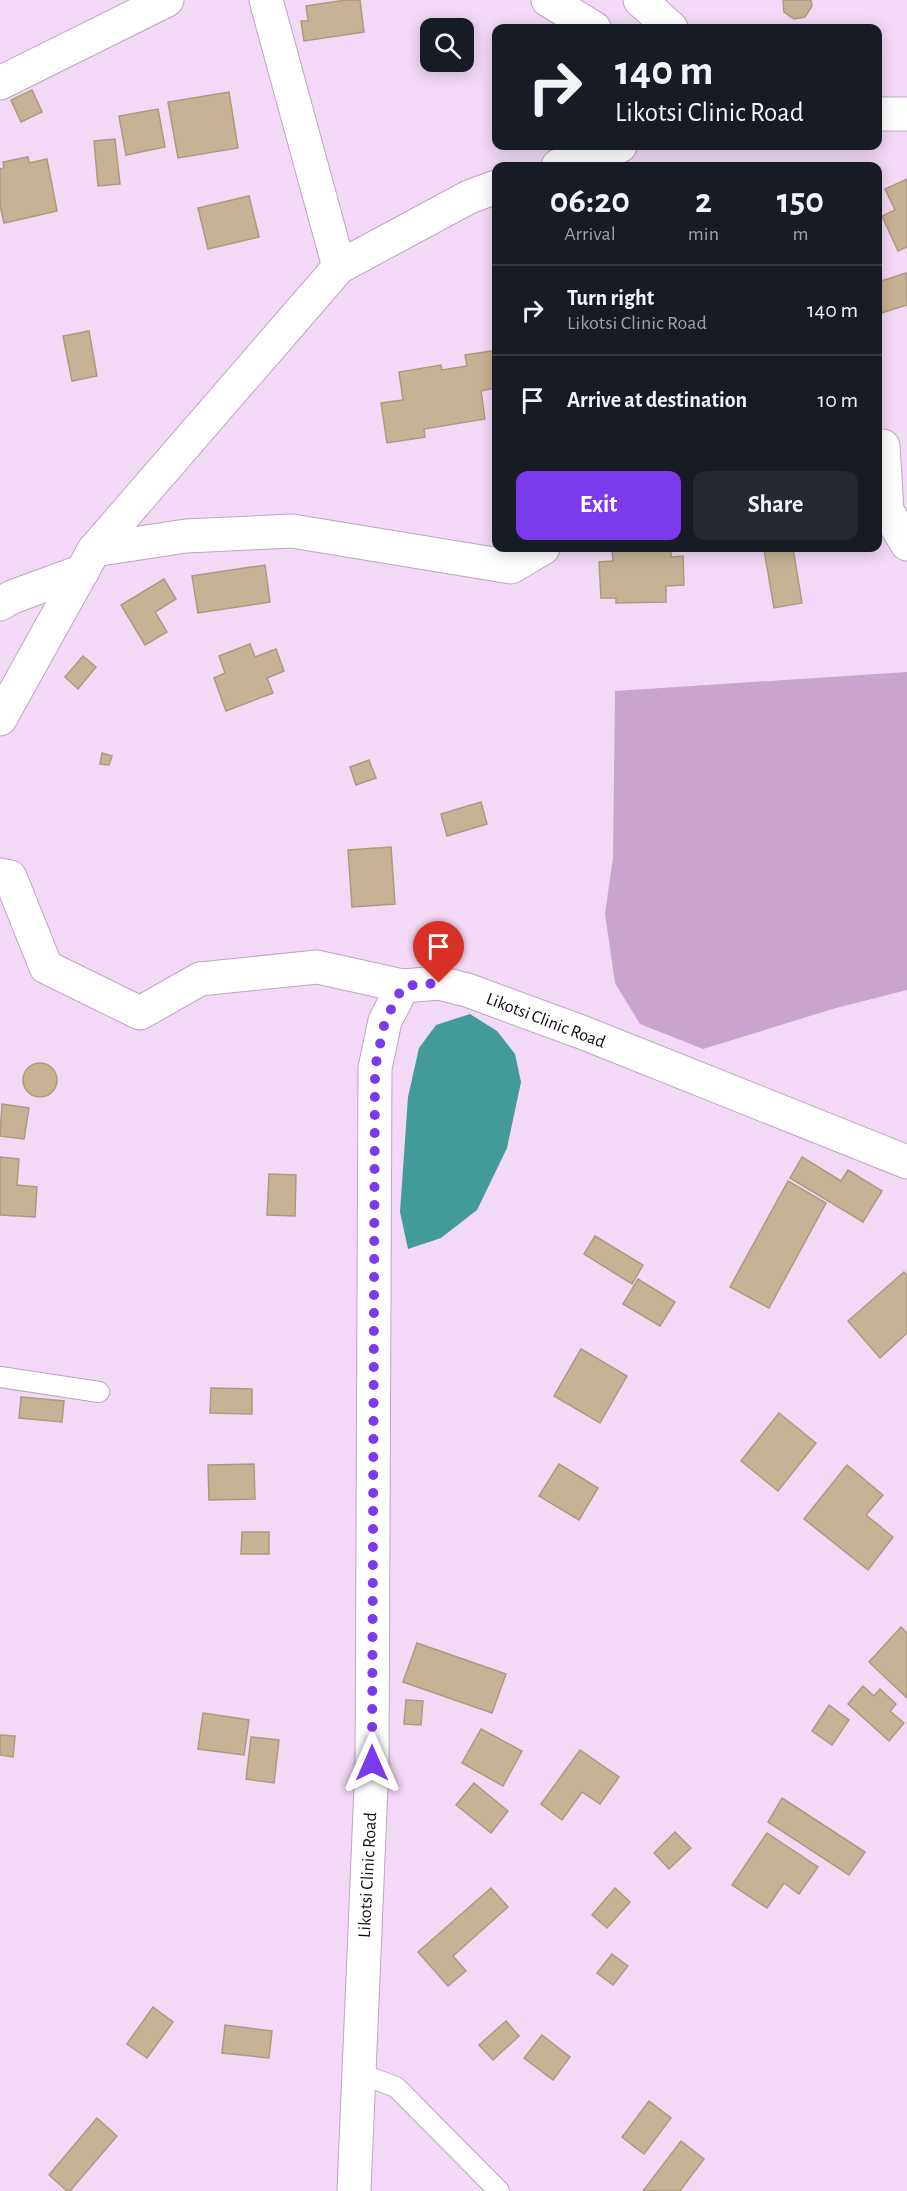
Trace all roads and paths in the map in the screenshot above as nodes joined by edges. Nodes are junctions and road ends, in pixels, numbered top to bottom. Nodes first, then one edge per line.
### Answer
1 (167, 0) edge
2 (266, 0) edge
3 (549, 0) edge
4 (640, 0) edge
5 (588, 24) edge
6 (667, 24) edge
7 (0, 83) edge
8 (882, 114) edge
9 (907, 114) edge
10 (608, 150) edge
11 (570, 162) edge
12 (492, 189) edge
13 (339, 267) junction
14 (889, 442) edge
15 (907, 544) edge
16 (536, 552) edge
17 (88, 560) junction
18 (0, 604) edge
19 (0, 719) edge
20 (0, 875) edge
21 (403, 986) junction
22 (907, 1162) edge
23 (0, 1377) edge
24 (99, 1392) dead end
25 (358, 2073) junction
26 (354, 2191) edge
27 (499, 2191) edge

1 - 7 street
2 - 13 street
3 - 5 street
4 - 6 street
8 - 9 street
10 - 11 street
12 - 13 street
13 - 17 street
14 - 15 street
16 - 17 street
17 - 18 street
17 - 19 street
20 - 21 street
21 - 22 street, Likotsi Clinic Road
21 - 25 street, Likotsi Clinic Road
23 - 24 lane
25 - 26 street, Likotsi Clinic Road
25 - 27 lane

